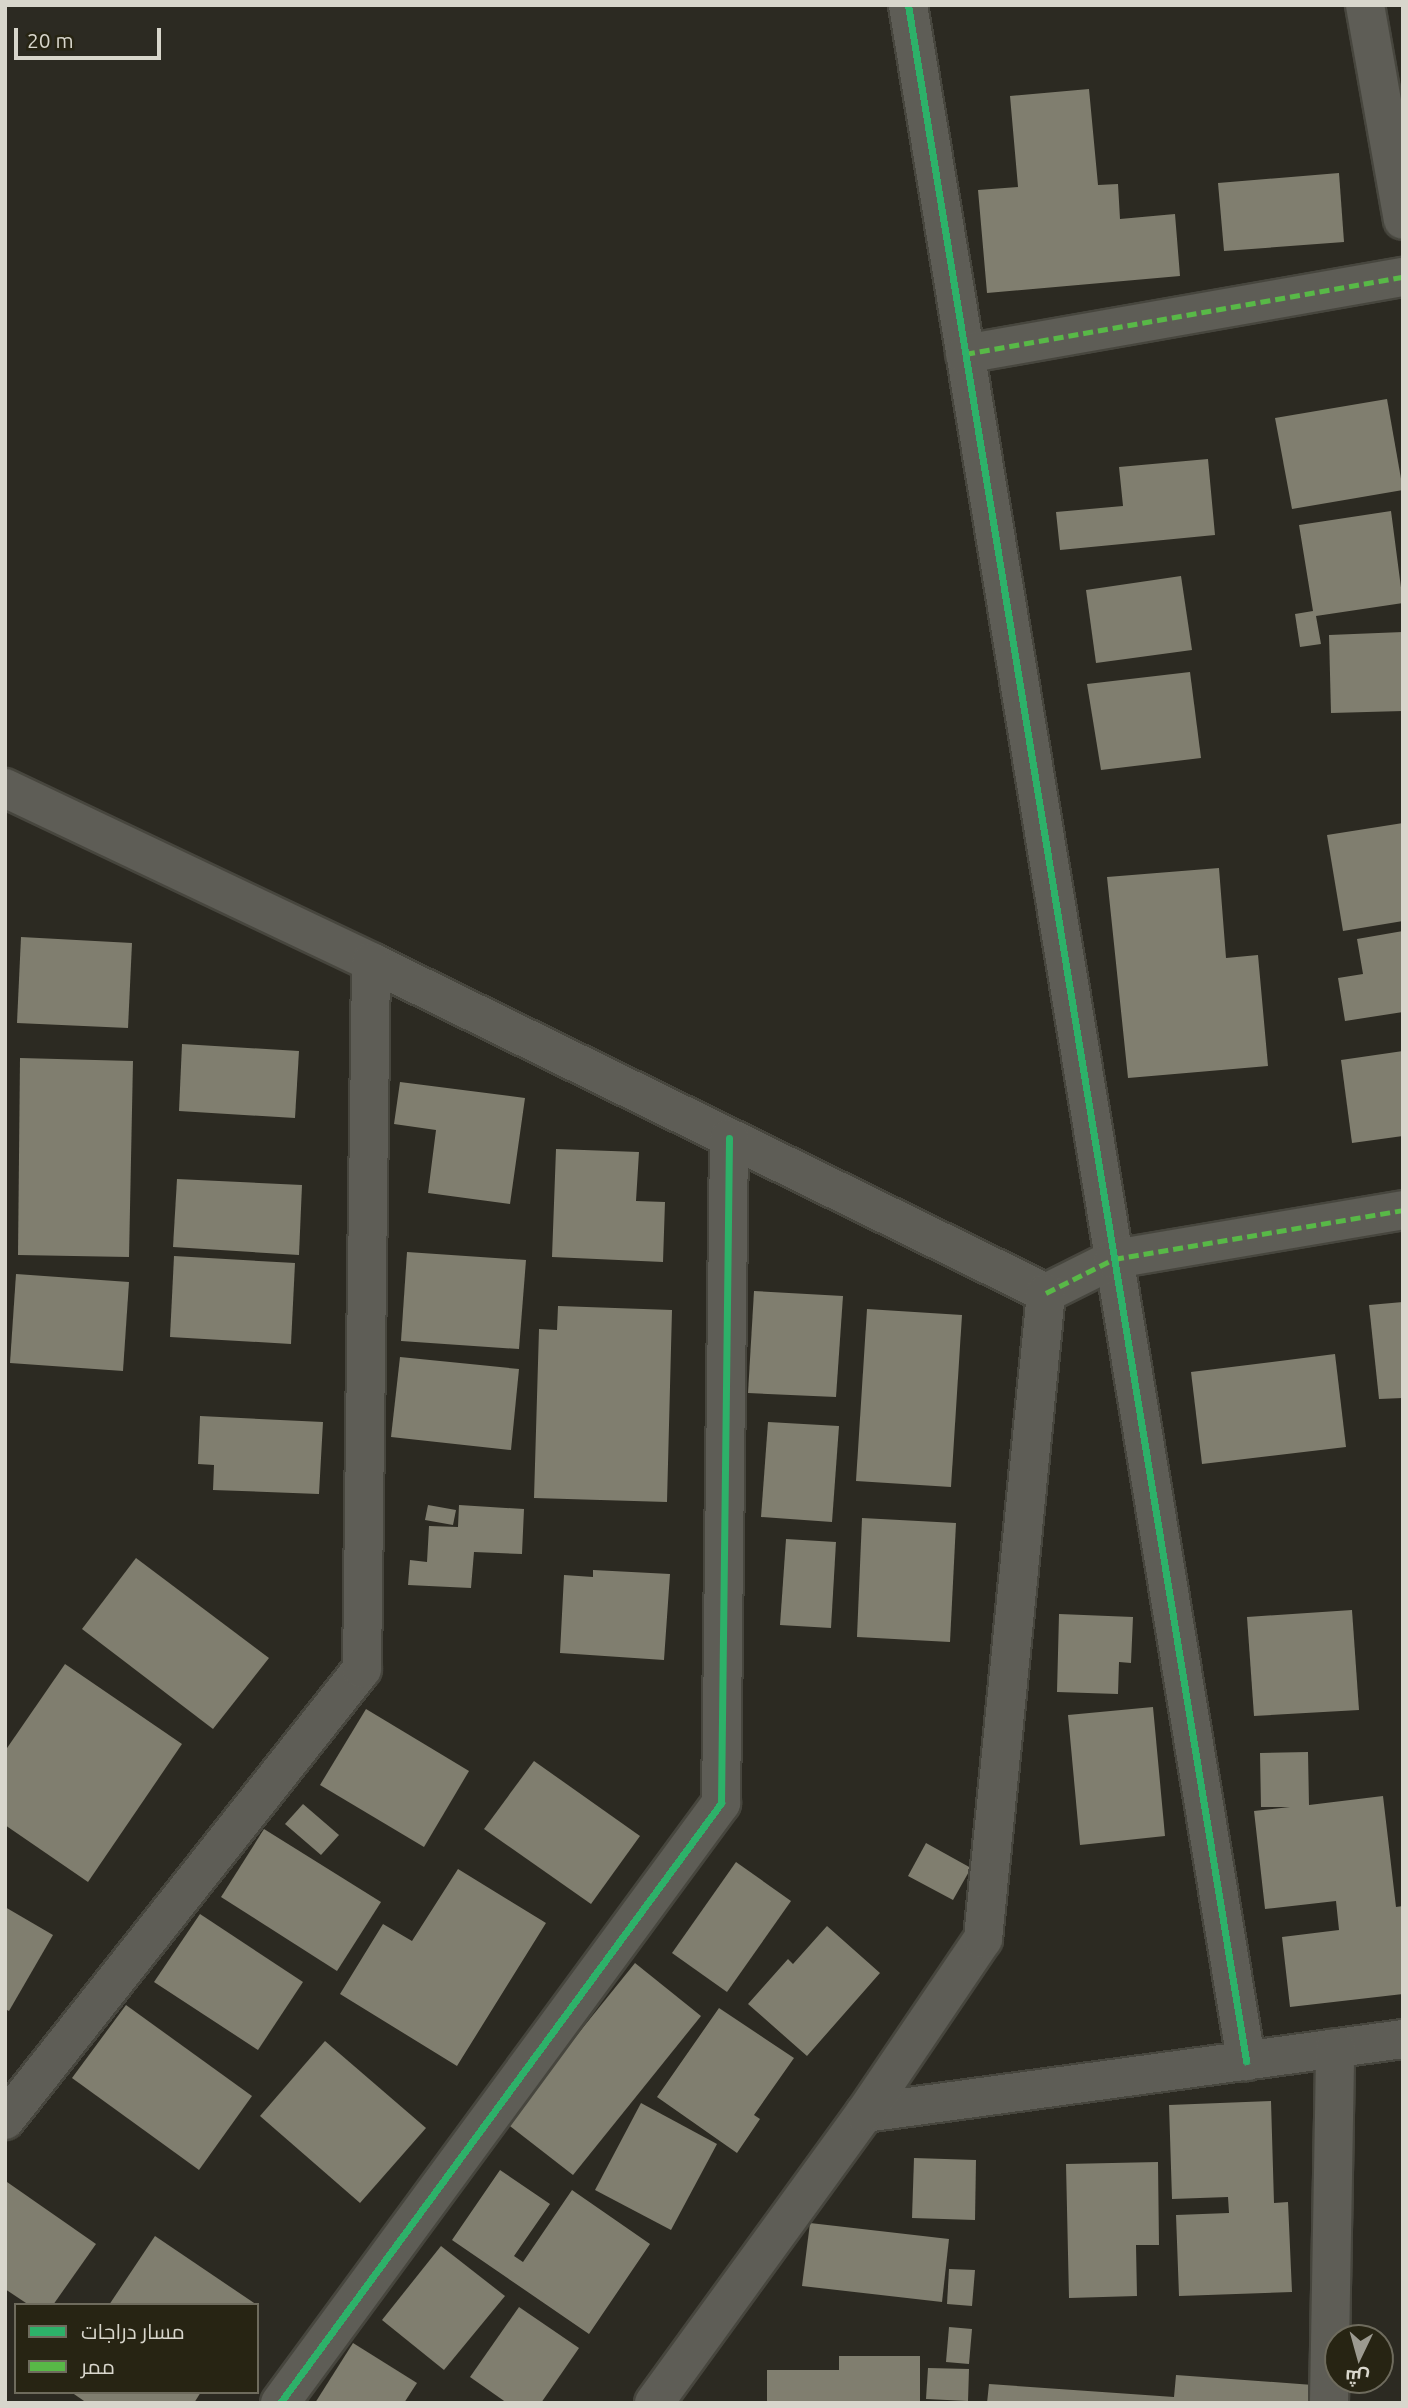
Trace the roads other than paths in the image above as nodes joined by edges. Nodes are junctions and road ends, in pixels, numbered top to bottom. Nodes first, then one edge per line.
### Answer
1 (908, 5) edge
2 (1365, 5) edge
3 (1403, 220) edge
4 (1403, 277) edge
5 (965, 354) junction
6 (5, 788) edge
7 (372, 962) junction
8 (729, 1138) junction
9 (1403, 1210) edge
10 (1114, 1259) junction
11 (1046, 1293) junction
12 (1403, 2039) edge
13 (1335, 2048) junction
14 (1246, 2061) junction
15 (865, 2113) junction
16 (5, 2120) edge
17 (280, 2403) edge
18 (654, 2403) edge
19 (1329, 2403) edge

1 - 5 street
2 - 3 street
4 - 5 street
5 - 10 street
6 - 7 street
7 - 8 street
7 - 16 street
8 - 11 street
8 - 17 street
9 - 10 street
10 - 11 street
10 - 14 street
11 - 15 street
12 - 13 street
13 - 14 street
13 - 19 street
14 - 15 street
15 - 18 street

